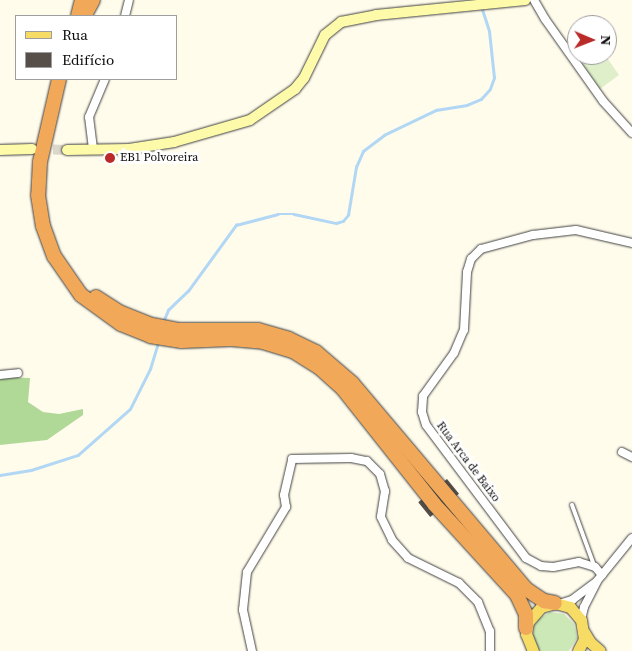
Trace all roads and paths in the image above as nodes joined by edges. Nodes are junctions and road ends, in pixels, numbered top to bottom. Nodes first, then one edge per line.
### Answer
1 (74, 0) edge
2 (93, 0) edge
3 (129, 0) edge
4 (525, 0) edge
5 (534, 0) edge
6 (82, 10) edge
7 (125, 15) edge
8 (60, 80) edge
9 (69, 80) edge
10 (105, 80) edge
11 (632, 133) edge
12 (32, 149) tunnel mouth
13 (0, 150) edge
14 (67, 150) tunnel mouth
15 (93, 150) junction
16 (632, 243) edge
17 (18, 373) dead end
18 (0, 375) edge
19 (622, 452) dead end
20 (632, 457) edge
21 (572, 505) dead end
22 (632, 538) edge
23 (595, 567) junction
24 (599, 578) junction
25 (557, 603) junction
26 (581, 620) junction
27 (526, 628) junction
28 (584, 632) junction
29 (252, 651) edge
30 (490, 651) edge
31 (533, 651) edge
32 (578, 651) edge
33 (600, 651) edge

1 - 6 highway
2 - 6 highway
3 - 7 street
4 - 15 main road
5 - 11 street
8 - 27 highway
9 - 25 highway
10 - 15 street
12 - 13 main road
14 - 15 main road
16 - 23 street, Rua Arca de Baixo
17 - 18 street
19 - 20 street
21 - 23 lane
22 - 24 street
23 - 24 street
24 - 25 street
24 - 26 street
25 - 26 main road
25 - 27 main road
26 - 28 main road
27 - 31 main road
28 - 32 main road
28 - 33 main road
29 - 30 street

